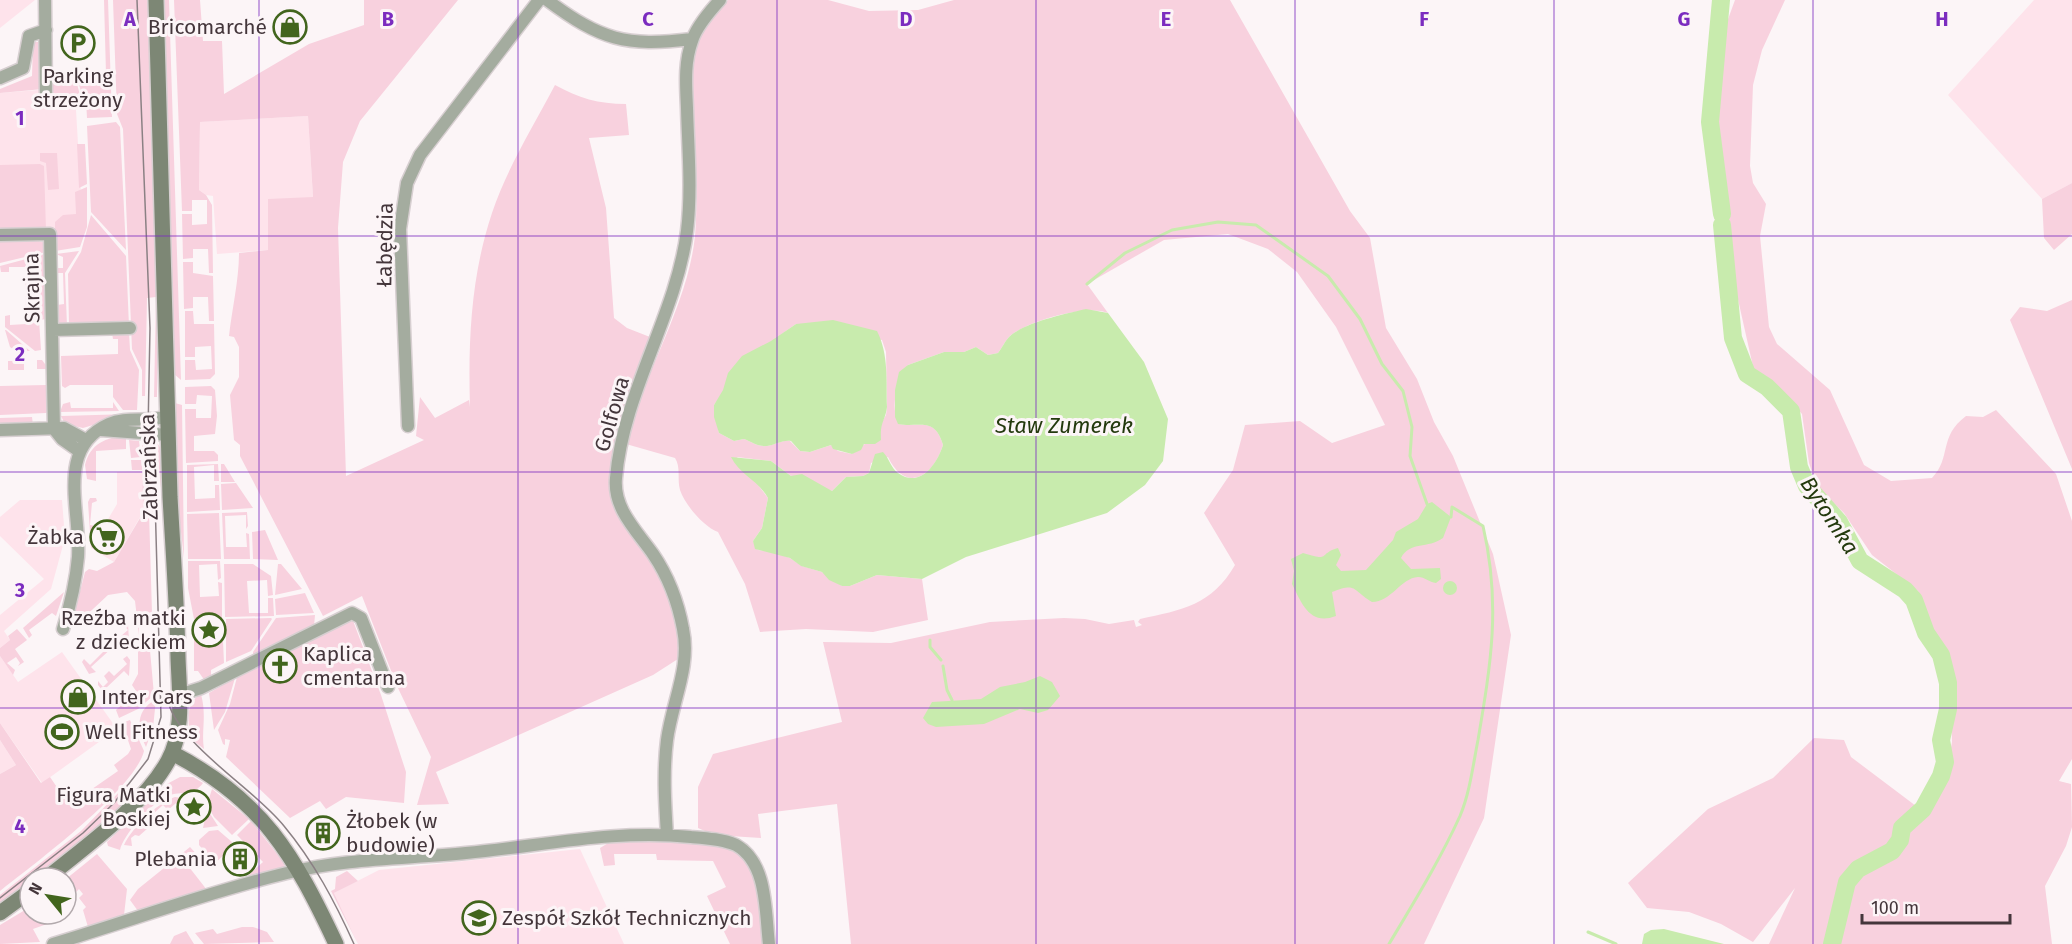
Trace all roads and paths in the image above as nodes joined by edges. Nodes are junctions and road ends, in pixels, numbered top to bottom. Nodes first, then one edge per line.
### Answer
1 (45, 0) edge
2 (156, 0) edge
3 (538, 0) edge
4 (547, 0) edge
5 (720, 0) edge
6 (46, 30) junction
7 (692, 39) junction
8 (0, 78) edge
9 (46, 98) dead end
10 (0, 235) edge
11 (130, 328) dead end
12 (53, 330) junction
13 (168, 416) junction
14 (408, 426) dead end
15 (54, 429) junction
16 (0, 430) edge
17 (100, 430) junction
18 (168, 435) junction
19 (82, 446) junction
20 (63, 629) dead end
21 (388, 687) dead end
22 (179, 695) junction
23 (171, 753) junction
24 (667, 835) junction
25 (61, 866) edge
26 (300, 871) junction
27 (18, 900) edge
28 (0, 913) edge
29 (53, 944) edge
30 (336, 944) edge
31 (769, 944) edge

1 - 6 street
2 - 13 main road, Zabrzańska
3 - 14 street, Łabędzia
4 - 7 street
5 - 7 street, Golfowa
6 - 8 street
6 - 9 street
7 - 24 street, Golfowa
10 - 12 street, Skrajna
11 - 12 street
12 - 15 street, Skrajna
13 - 17 street
13 - 18 main road, Zabrzańska
15 - 16 street
15 - 19 street
17 - 18 street
17 - 19 street
18 - 22 main road, Zabrzańska
19 - 20 street
21 - 22 street
22 - 23 main road, Zabrzańska
23 - 25 main road, Zabrzańska
23 - 26 main road
24 - 26 street
24 - 31 street
26 - 29 street
26 - 30 main road
27 - 28 main road

